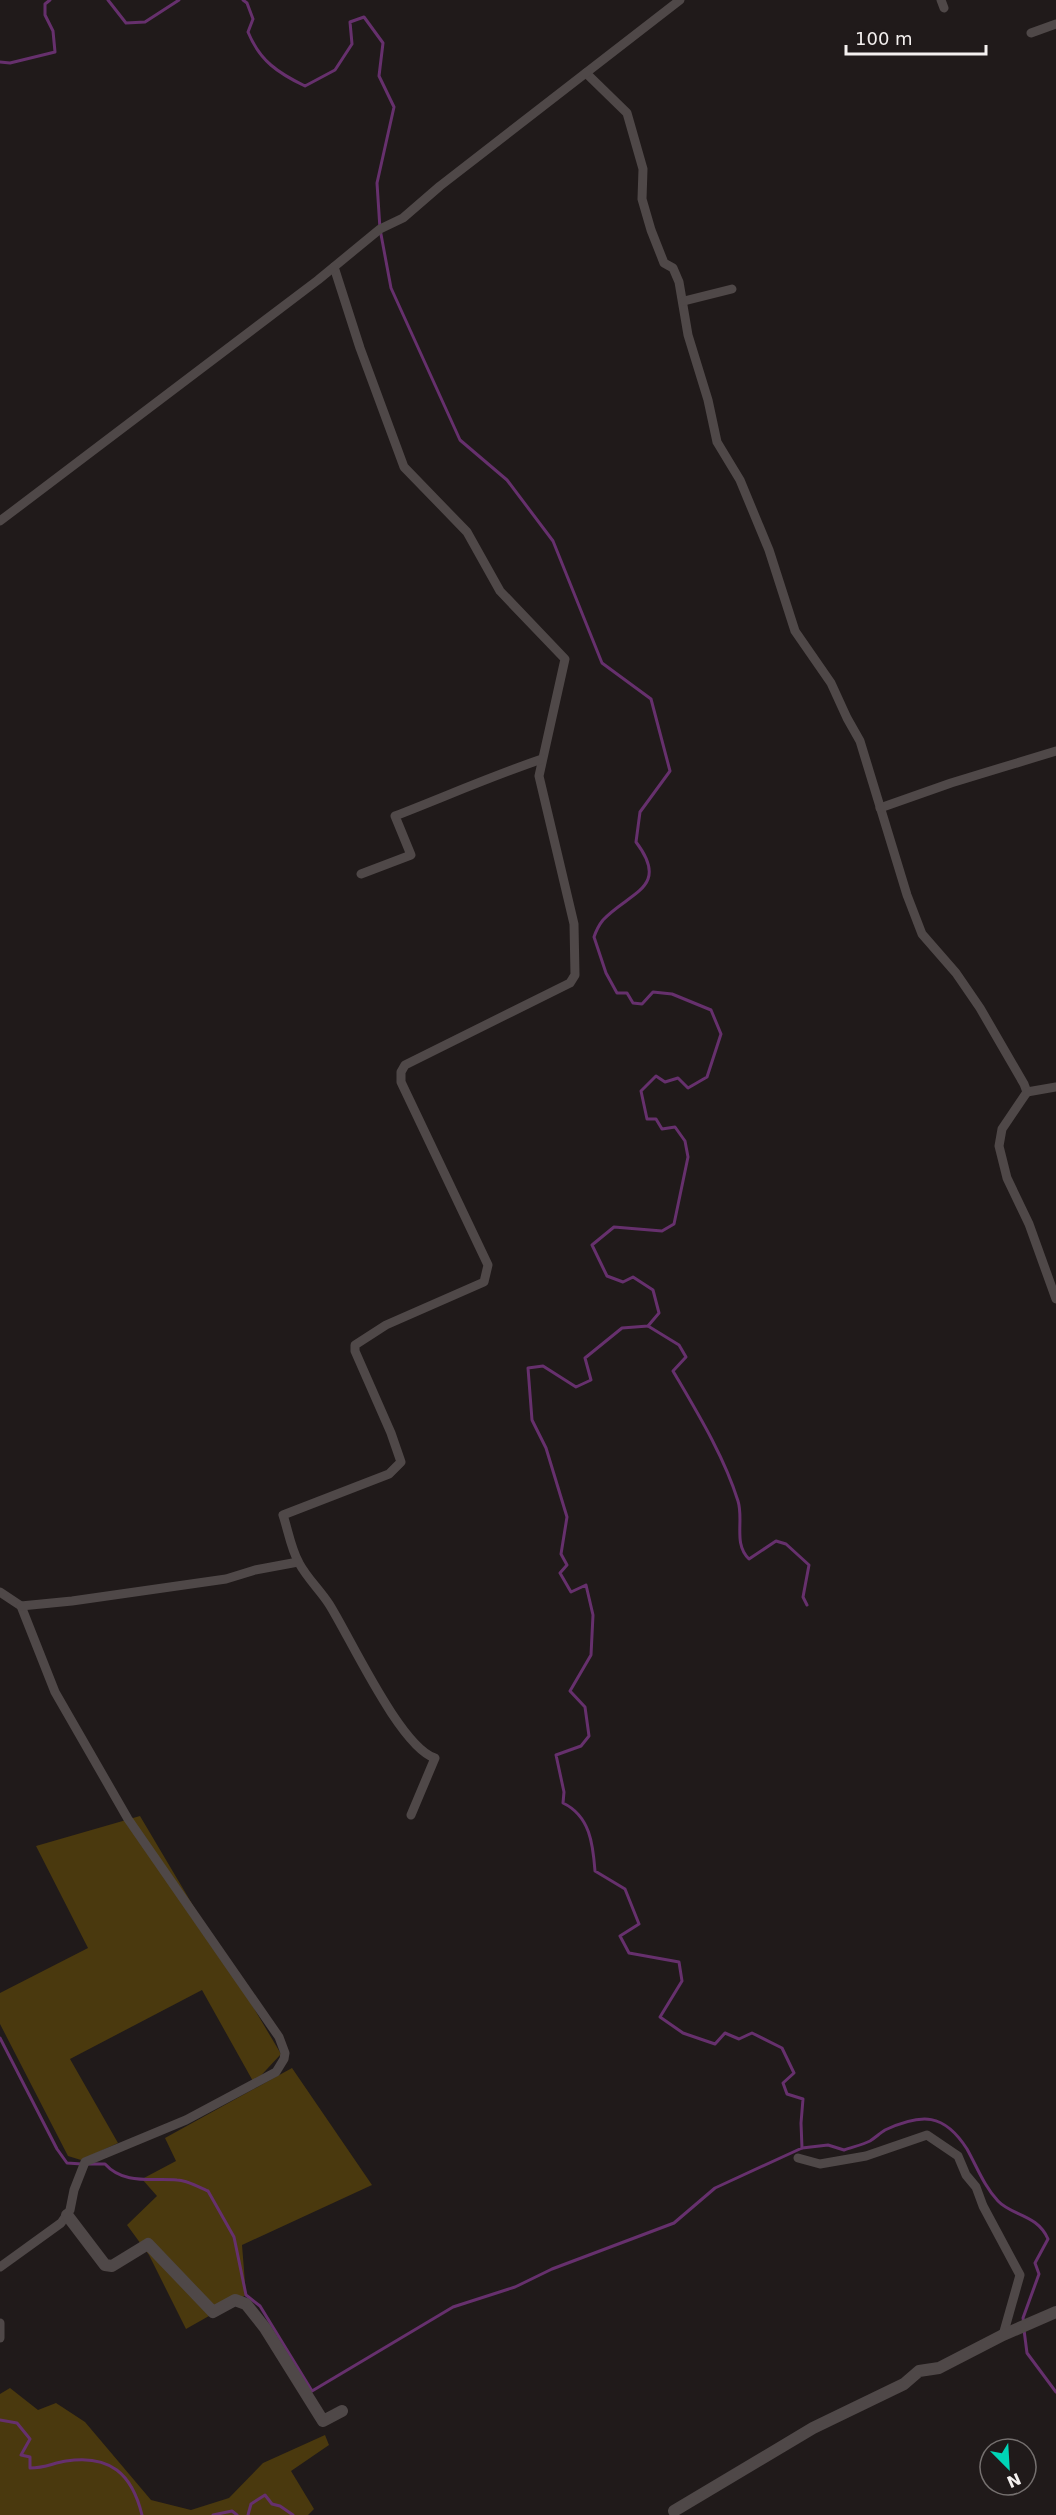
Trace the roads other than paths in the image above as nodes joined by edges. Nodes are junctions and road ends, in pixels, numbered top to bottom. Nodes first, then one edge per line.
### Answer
1 (680, 0) edge
2 (1056, 24) edge
3 (1031, 33) dead end
4 (586, 73) junction
5 (334, 267) junction
6 (732, 289) dead end
7 (684, 301) junction
8 (0, 521) edge
9 (1056, 751) edge
10 (542, 759) junction
11 (880, 808) junction
12 (361, 874) dead end
13 (1056, 1087) edge
14 (1027, 1092) junction
15 (1056, 1299) edge
16 (298, 1562) junction
17 (0, 1592) edge
18 (21, 1606) junction
19 (411, 1815) dead end
20 (798, 2158) dead end
21 (67, 2215) junction
22 (0, 2267) edge
23 (1056, 2312) edge
24 (0, 2323) edge
25 (1003, 2335) junction
26 (0, 2338) edge
27 (342, 2411) dead end
28 (673, 2514) edge

1 - 4 street
2 - 3 street
4 - 5 street
4 - 7 street
5 - 8 street
5 - 10 street
6 - 7 street
7 - 11 street
9 - 11 street
10 - 12 street
10 - 16 street
11 - 14 street
13 - 14 street
14 - 15 street
16 - 18 street
16 - 19 street
17 - 18 street
18 - 21 street
20 - 25 street
21 - 22 street
21 - 27 street
23 - 25 street
24 - 26 street
25 - 28 street

